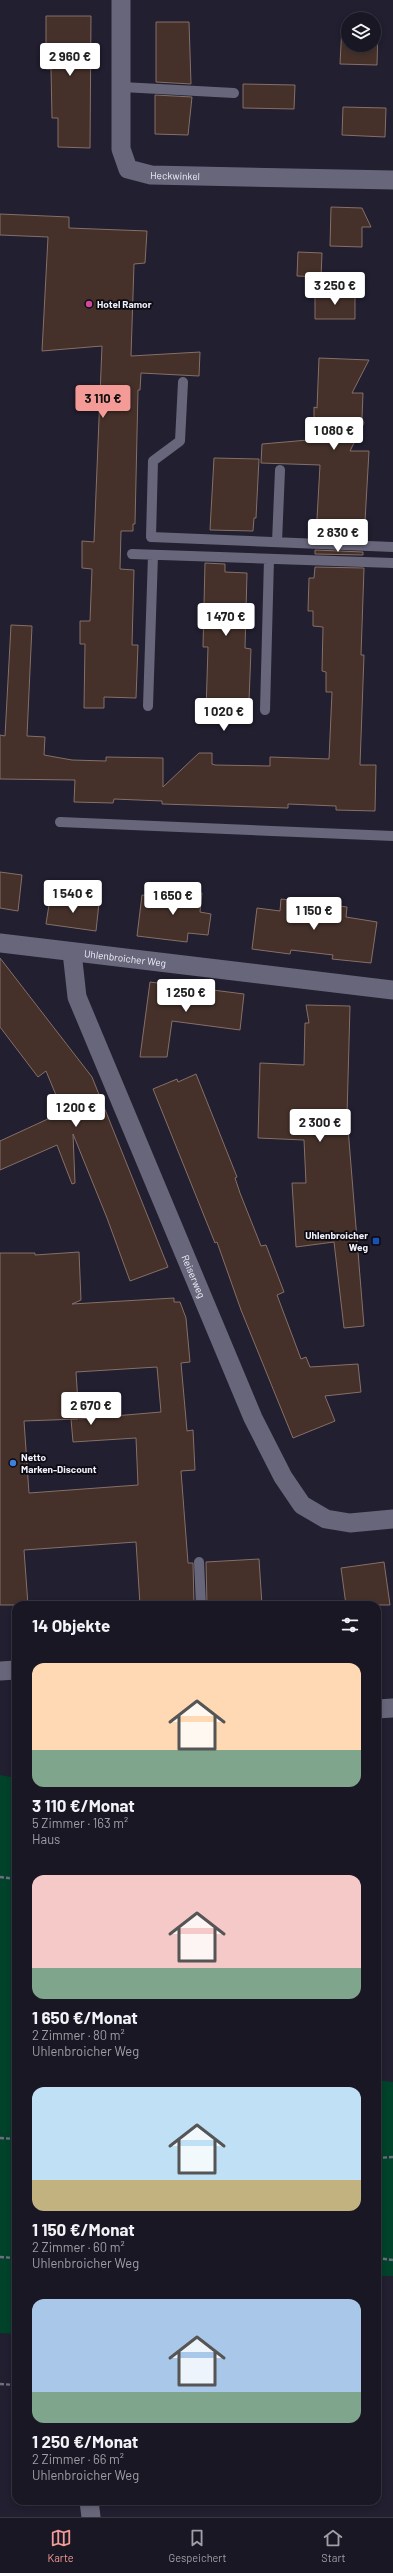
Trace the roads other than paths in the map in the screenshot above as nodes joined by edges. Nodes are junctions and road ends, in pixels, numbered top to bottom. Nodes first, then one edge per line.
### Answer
1 (122, 0) edge
2 (122, 87) junction
3 (234, 93) dead end
4 (393, 180) edge
5 (183, 382) dead end
6 (280, 470) dead end
7 (277, 542) junction
8 (393, 547) edge
9 (132, 554) dead end
10 (153, 555) junction
11 (269, 559) junction
12 (393, 563) edge
13 (148, 706) dead end
14 (265, 710) dead end
15 (60, 822) dead end
16 (393, 836) edge
17 (0, 943) edge
18 (72, 952) junction
19 (393, 990) edge
20 (393, 1519) edge
21 (199, 1562) dead end
22 (201, 1601) edge
23 (12, 1670) edge
24 (0, 1671) edge
25 (393, 1708) edge
26 (381, 1709) edge
27 (90, 2505) edge
28 (91, 2517) edge

1 - 2 street, Heckwinkel
2 - 3 lane
2 - 4 street, Heckwinkel
5 - 7 lane
6 - 7 lane
7 - 8 lane
9 - 10 lane
10 - 11 lane
10 - 13 lane
11 - 12 lane
11 - 14 lane
15 - 16 lane
17 - 18 street, Uhlenbroicher Weg
18 - 19 street, Uhlenbroicher Weg
18 - 20 street, Reiserweg
21 - 22 lane
23 - 24 street
25 - 26 street
27 - 28 street

